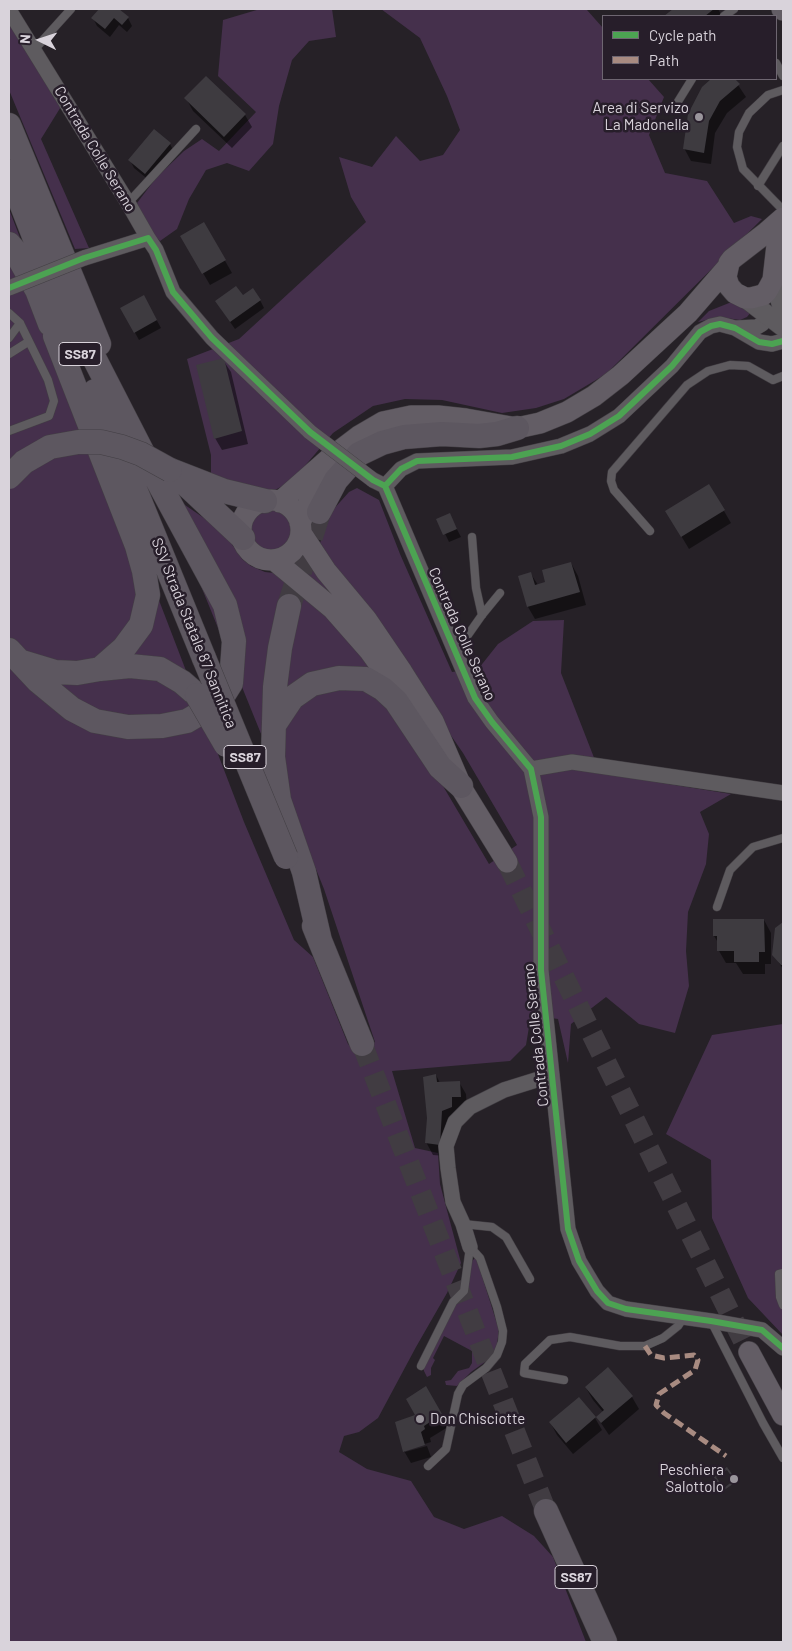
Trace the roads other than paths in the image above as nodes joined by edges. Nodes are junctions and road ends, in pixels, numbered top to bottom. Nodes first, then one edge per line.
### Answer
1 (71, 9) edge
2 (9, 10) edge
3 (34, 50) junction
4 (777, 65) edge
5 (783, 76) edge
6 (691, 80) edge
7 (783, 90) edge
8 (674, 108) dead end
9 (9, 125) edge
10 (196, 129) dead end
11 (783, 146) edge
12 (9, 147) edge
13 (9, 172) edge
14 (758, 186) junction
15 (128, 203) junction
16 (783, 210) edge
17 (783, 218) edge
18 (29, 222) junction
19 (783, 227) edge
20 (148, 238) junction
21 (9, 244) edge
22 (734, 260) junction
23 (773, 275) junction
24 (9, 288) edge
25 (740, 296) junction
26 (59, 302) junction
27 (9, 313) edge
28 (688, 313) junction
29 (779, 317) edge
30 (20, 323) junction
31 (735, 328) junction
32 (56, 336) junction
33 (9, 338) edge
34 (783, 341) edge
35 (28, 342) junction
36 (9, 354) edge
37 (783, 376) edge
38 (102, 406) junction
39 (517, 428) junction
40 (9, 431) edge
41 (330, 458) junction
42 (136, 464) junction
43 (170, 470) junction
44 (9, 477) edge
45 (379, 483) junction
46 (273, 501) junction
47 (306, 523) junction
48 (650, 531) dead end
49 (472, 537) dead end
50 (242, 538) junction
51 (137, 546) junction
52 (274, 560) junction
53 (500, 593) dead end
54 (290, 606) tunnel mouth
55 (482, 615) junction
56 (455, 654) junction
57 (13, 655) edge
58 (100, 669) junction
59 (274, 725) junction
60 (531, 769) junction
61 (461, 786) junction
62 (783, 793) edge
63 (783, 838) edge
64 (286, 857) junction
65 (506, 862) tunnel mouth
66 (717, 908) dead end
67 (320, 940) junction
68 (362, 1044) tunnel mouth
69 (552, 1075) junction
70 (463, 1224) junction
71 (470, 1247) junction
72 (783, 1273) edge
73 (530, 1279) dead end
74 (783, 1305) edge
75 (684, 1317) junction
76 (711, 1321) junction
77 (783, 1347) edge
78 (749, 1352) tunnel mouth
79 (421, 1366) dead end
80 (564, 1380) dead end
81 (783, 1415) edge
82 (783, 1458) edge
83 (428, 1466) dead end
84 (546, 1511) tunnel mouth
85 (606, 1642) edge

1 - 3 lane
2 - 3 street, Contrada Colle Serano
3 - 15 street, Contrada Colle Serano
4 - 5 lane
6 - 8 lane
7 - 14 lane
9 - 42 main road
10 - 15 lane
11 - 14 lane
12 - 18 main road
13 - 18 main road
14 - 16 lane
15 - 20 street, Contrada Colle Serano
17 - 22 main road
18 - 26 main road, SSV Strada Statale 87 Sannitica / SS87
19 - 23 main road
20 - 24 street, bridge
20 - 45 street, Contrada Colle Serano, bridge
21 - 32 main road
22 - 23 main road
22 - 25 main road
22 - 28 main road
23 - 25 main road
23 - 29 street
25 - 28 main road
25 - 29 street
26 - 38 main road, SSV Strada Statale 87 Sannitica / SS87
26 - 42 main road
27 - 30 lane
28 - 39 main road
29 - 31 street
30 - 33 lane
30 - 35 lane
31 - 34 street
31 - 45 street
32 - 38 main road
32 - 51 main road
35 - 36 lane
35 - 40 lane
37 - 48 lane
38 - 42 main road, SSV Strada Statale 87 Sannitica / SS87
39 - 41 main road
39 - 47 main road
41 - 46 main road
41 - 47 main road
42 - 51 main road
42 - 57 main road
42 - 64 main road, SSV Strada Statale 87 Sannitica / SS87, bridge
43 - 44 main road, bridge
43 - 46 main road
43 - 50 main road
45 - 56 street, Contrada Colle Serano
46 - 47 main road
46 - 50 main road
47 - 52 main road
47 - 61 main road
49 - 55 lane
50 - 52 main road
51 - 58 main road
52 - 61 main road
53 - 55 lane
54 - 59 main road
55 - 56 lane
56 - 60 street, Contrada Colle Serano
57 - 58 main road
58 - 64 main road, bridge
59 - 61 main road
59 - 67 main road
60 - 62 street
60 - 69 street, Contrada Colle Serano
61 - 65 main road
63 - 66 lane
64 - 67 main road, SSV Strada Statale 87 Sannitica / SS87
67 - 68 main road, SSV Strada Statale 87 Sannitica / SS87
69 - 70 street
69 - 75 street, Contrada Colle Serano
70 - 71 street
70 - 73 lane
71 - 79 lane
71 - 83 lane
72 - 74 lane
75 - 76 street, Contrada Colle Serano
75 - 80 lane
76 - 77 street, Contrada Colle Serano
76 - 82 lane
78 - 81 main road
84 - 85 main road, SS87

